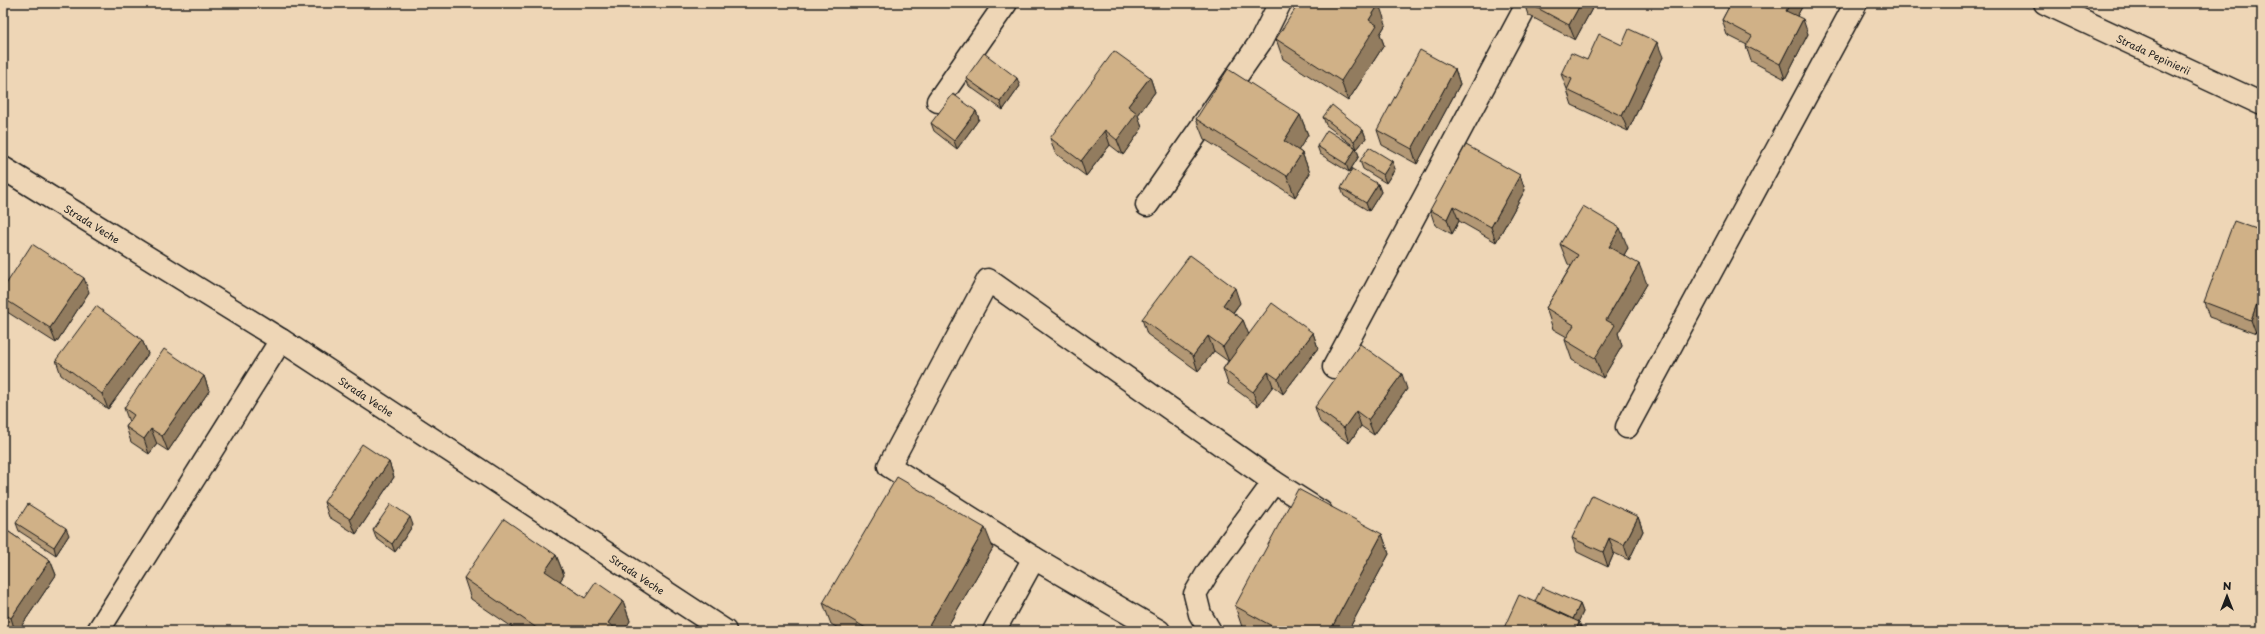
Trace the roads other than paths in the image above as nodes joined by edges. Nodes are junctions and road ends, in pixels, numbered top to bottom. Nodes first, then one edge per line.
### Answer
1 (1006, 3) edge
2 (1280, 3) edge
3 (1528, 3) edge
4 (1856, 3) edge
5 (2045, 3) edge
6 (938, 101) dead end
7 (2262, 104) edge
8 (3, 168) edge
9 (1148, 205) dead end
10 (281, 340) junction
11 (1334, 367) dead end
12 (1627, 427) dead end
13 (1274, 482) junction
14 (1338, 523) edge
15 (1034, 558) junction
16 (98, 631) edge
17 (725, 631) edge
18 (994, 631) edge
19 (1159, 631) edge
20 (1210, 631) edge

1 - 6 street
2 - 9 street
3 - 11 street
4 - 12 street
5 - 7 street, Strada Pepinierii
8 - 10 street, Strada Veche
10 - 16 street
10 - 17 street, Strada Veche
13 - 14 street
13 - 15 street
13 - 20 street
15 - 18 street
15 - 19 street

